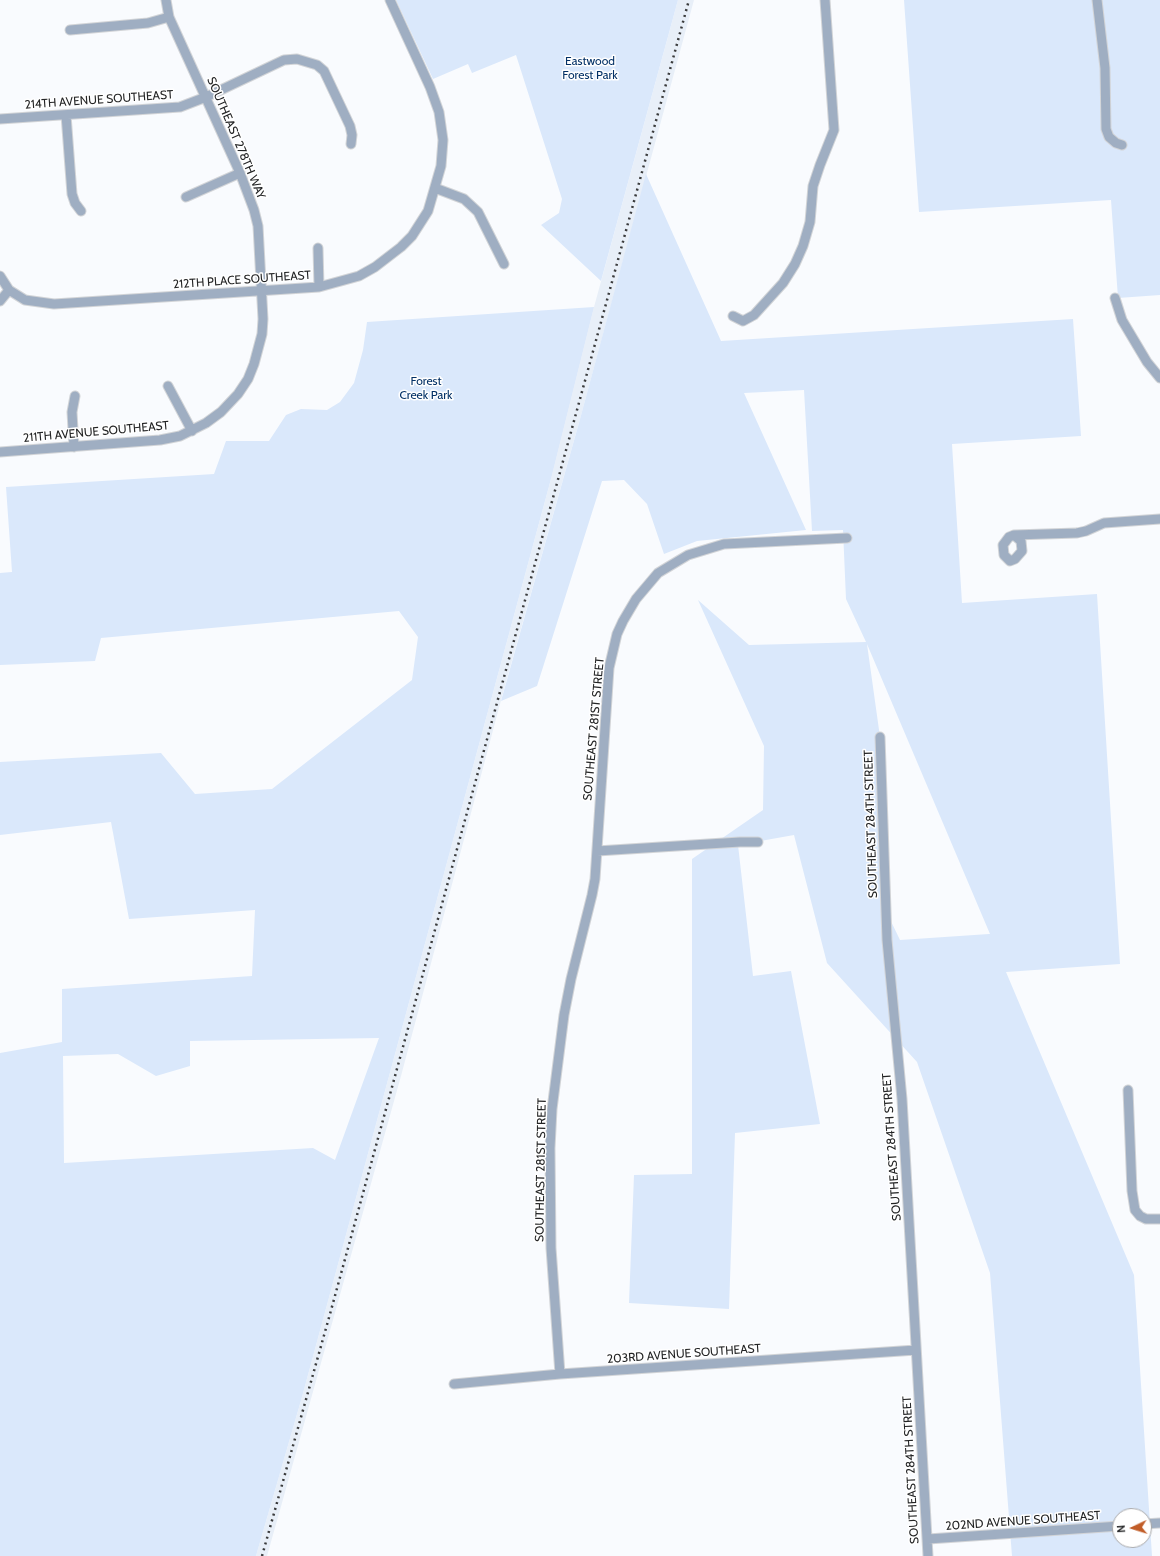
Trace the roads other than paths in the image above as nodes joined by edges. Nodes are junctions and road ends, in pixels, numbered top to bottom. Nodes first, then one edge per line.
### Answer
1 (166, 0) edge
2 (390, 0) edge
3 (825, 0) edge
4 (1097, 0) edge
5 (169, 17) junction
6 (70, 30) dead end
7 (206, 97) junction
8 (66, 116) junction
9 (0, 119) edge
10 (351, 144) dead end
11 (1122, 145) dead end
12 (240, 173) junction
13 (435, 188) junction
14 (186, 197) dead end
15 (81, 211) dead end
16 (318, 248) dead end
17 (504, 264) dead end
18 (0, 276) edge
19 (319, 287) junction
20 (9, 290) junction
21 (262, 290) junction
22 (1115, 298) dead end
23 (0, 301) edge
24 (733, 316) dead end
25 (1160, 378) edge
26 (168, 386) dead end
27 (75, 396) dead end
28 (192, 431) junction
29 (74, 447) junction
30 (0, 452) edge
31 (1160, 519) edge
32 (1014, 535) dead end
33 (847, 538) dead end
34 (880, 737) dead end
35 (758, 842) dead end
36 (597, 851) junction
37 (1128, 1090) dead end
38 (1160, 1219) edge
39 (916, 1350) junction
40 (560, 1374) junction
41 (454, 1384) dead end
42 (1112, 1527) edge
43 (928, 1539) junction
44 (928, 1556) edge

1 - 5 street, SOUTHEAST 278TH WAY
2 - 13 street, 212TH PLACE SOUTHEAST
3 - 24 street
4 - 11 street
5 - 6 street
5 - 7 street, SOUTHEAST 278TH WAY
7 - 8 street, 214TH AVENUE SOUTHEAST
7 - 10 street, 214TH AVENUE SOUTHEAST
7 - 12 street, SOUTHEAST 278TH WAY
8 - 9 street, 214TH AVENUE SOUTHEAST
8 - 15 street
12 - 14 street
12 - 21 street, SOUTHEAST 278TH WAY
13 - 17 street
13 - 19 street, 212TH PLACE SOUTHEAST
16 - 19 street
18 - 20 street
19 - 21 street, 212TH PLACE SOUTHEAST
20 - 21 street, 212TH PLACE SOUTHEAST
20 - 23 street
21 - 28 street, SOUTHEAST 278TH WAY
22 - 25 street
26 - 28 street
27 - 29 street
28 - 29 street, 211TH AVENUE SOUTHEAST
29 - 30 street, 211TH AVENUE SOUTHEAST
31 - 32 street
33 - 36 street, SOUTHEAST 281ST STREET
34 - 39 street, SOUTHEAST 284TH STREET
35 - 36 street
36 - 40 street, SOUTHEAST 281ST STREET
37 - 38 street
39 - 40 street, 203RD AVENUE SOUTHEAST
39 - 43 street, SOUTHEAST 284TH STREET
40 - 41 street, 203RD AVENUE SOUTHEAST
42 - 43 street, 202ND AVENUE SOUTHEAST
43 - 44 street, SOUTHEAST 284TH STREET

